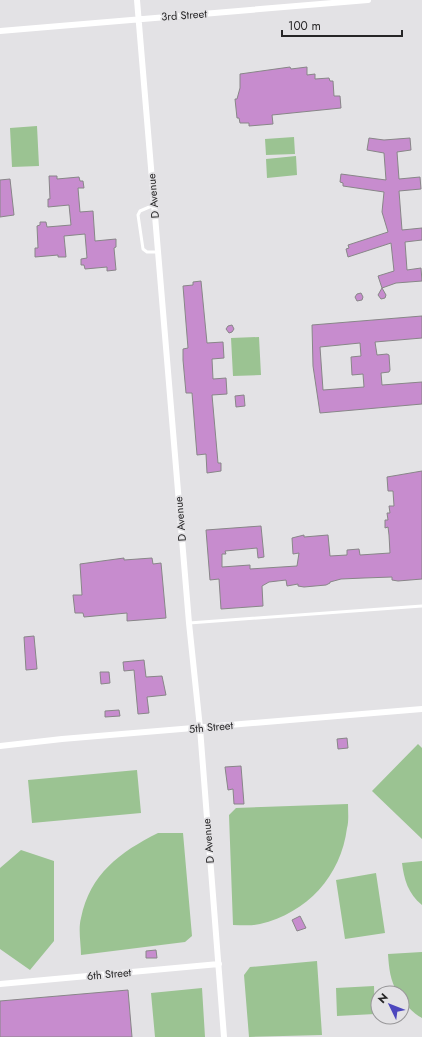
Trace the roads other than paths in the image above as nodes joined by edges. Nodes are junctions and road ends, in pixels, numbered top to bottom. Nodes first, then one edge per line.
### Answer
1 (137, 0) edge
2 (368, 0) edge
3 (138, 18) junction
4 (0, 31) edge
5 (154, 205) junction
6 (158, 252) junction
7 (422, 606) edge
8 (189, 623) junction
9 (422, 709) edge
10 (200, 728) junction
11 (0, 746) edge
12 (219, 964) junction
13 (0, 984) edge
14 (224, 1037) edge

1 - 3 street, D Avenue
2 - 3 street, 3rd Street
3 - 4 street, 3rd Street
3 - 5 street, D Avenue
5 - 6 street, D Avenue
5 - 6 lane
6 - 8 street, D Avenue
7 - 8 lane
8 - 10 street, D Avenue
9 - 10 street, 5th Street
10 - 11 street, 5th Street
10 - 12 street, D Avenue
12 - 13 street, 6th Street
12 - 14 street, D Avenue

